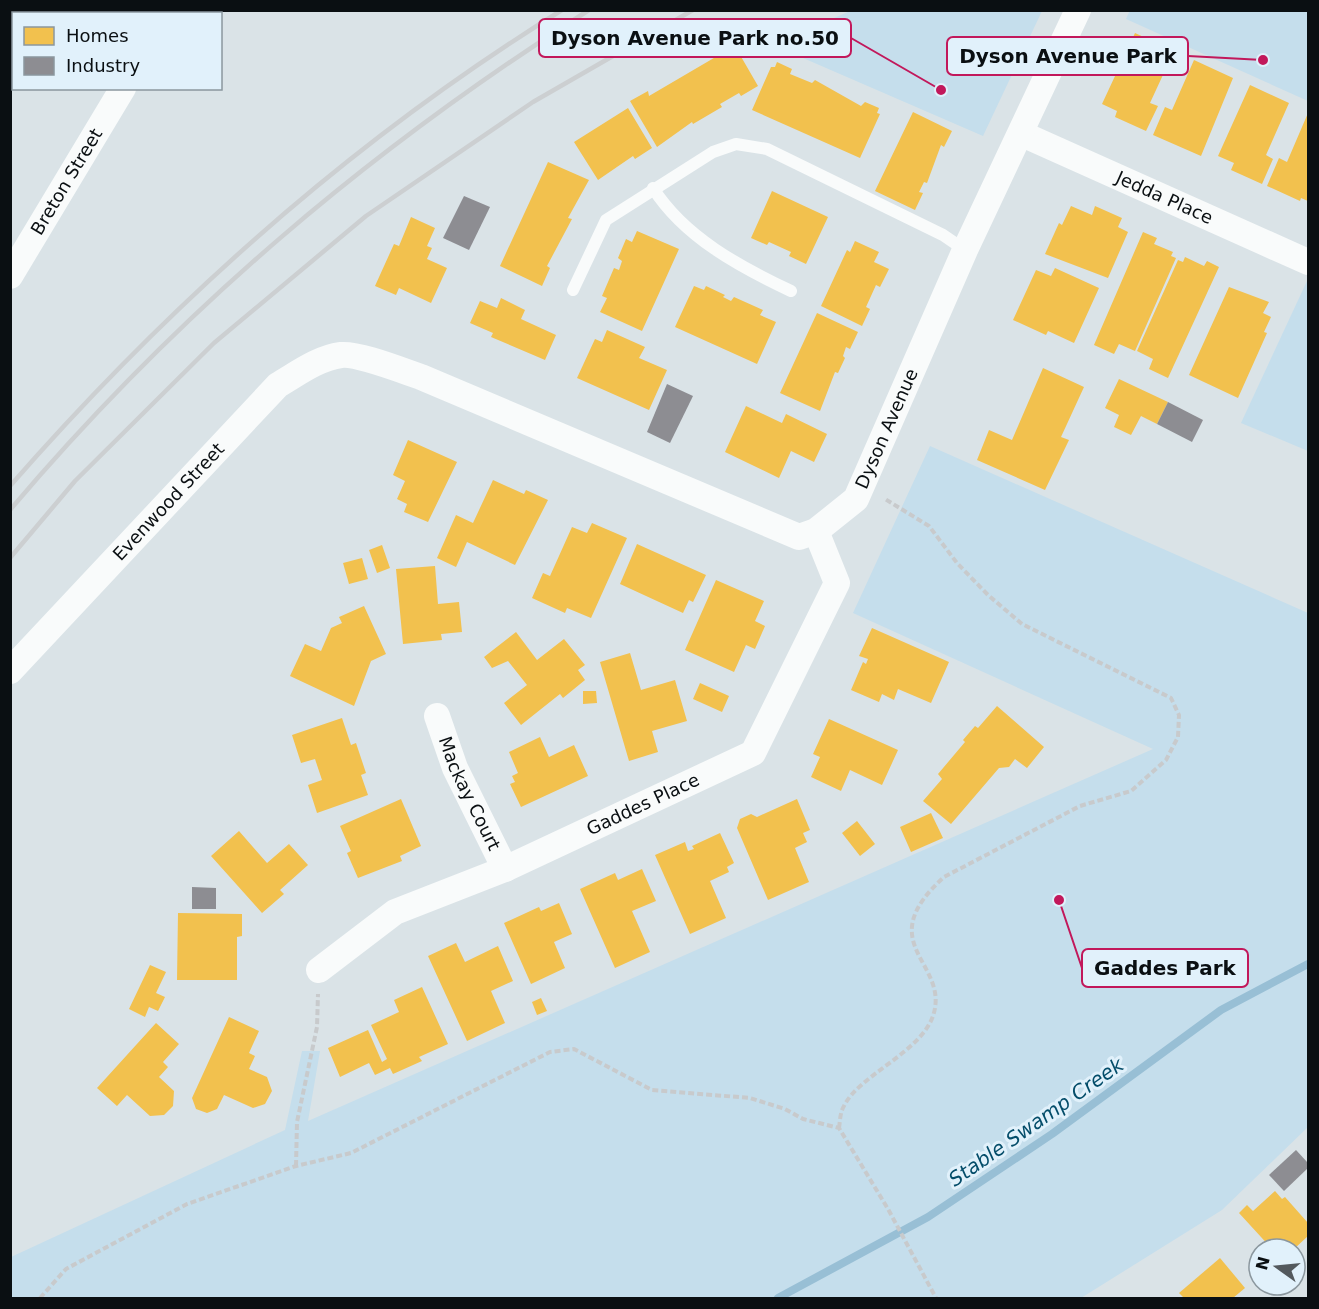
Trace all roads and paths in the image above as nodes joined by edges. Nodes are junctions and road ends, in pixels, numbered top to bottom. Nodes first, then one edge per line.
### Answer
1 (1078, 10) edge
2 (122, 90) edge
3 (1022, 134) junction
4 (653, 188) junction
5 (965, 250) junction
6 (1308, 262) edge
7 (10, 276) edge
8 (573, 290) dead end
9 (790, 291) dead end
10 (885, 499) dead end
11 (816, 531) junction
12 (10, 671) edge
13 (437, 716) dead end
14 (505, 869) junction
15 (319, 970) joint
16 (839, 1128) junction
17 (296, 1166) junction
18 (40, 1299) edge
19 (936, 1299) edge

1 - 3 street, Dyson Avenue
2 - 7 street, Breton Street
3 - 5 street, Dyson Avenue
3 - 6 street, Jedda Place
4 - 5 lane
4 - 8 lane
4 - 9 lane
5 - 11 street, Dyson Avenue
10 - 16 path
11 - 12 street, Evenwood Street
11 - 14 street, Gaddes Place
13 - 14 street, Mackay Court
14 - 15 street, Gaddes Place
15 - 17 path
16 - 17 path
16 - 19 path
17 - 18 path

